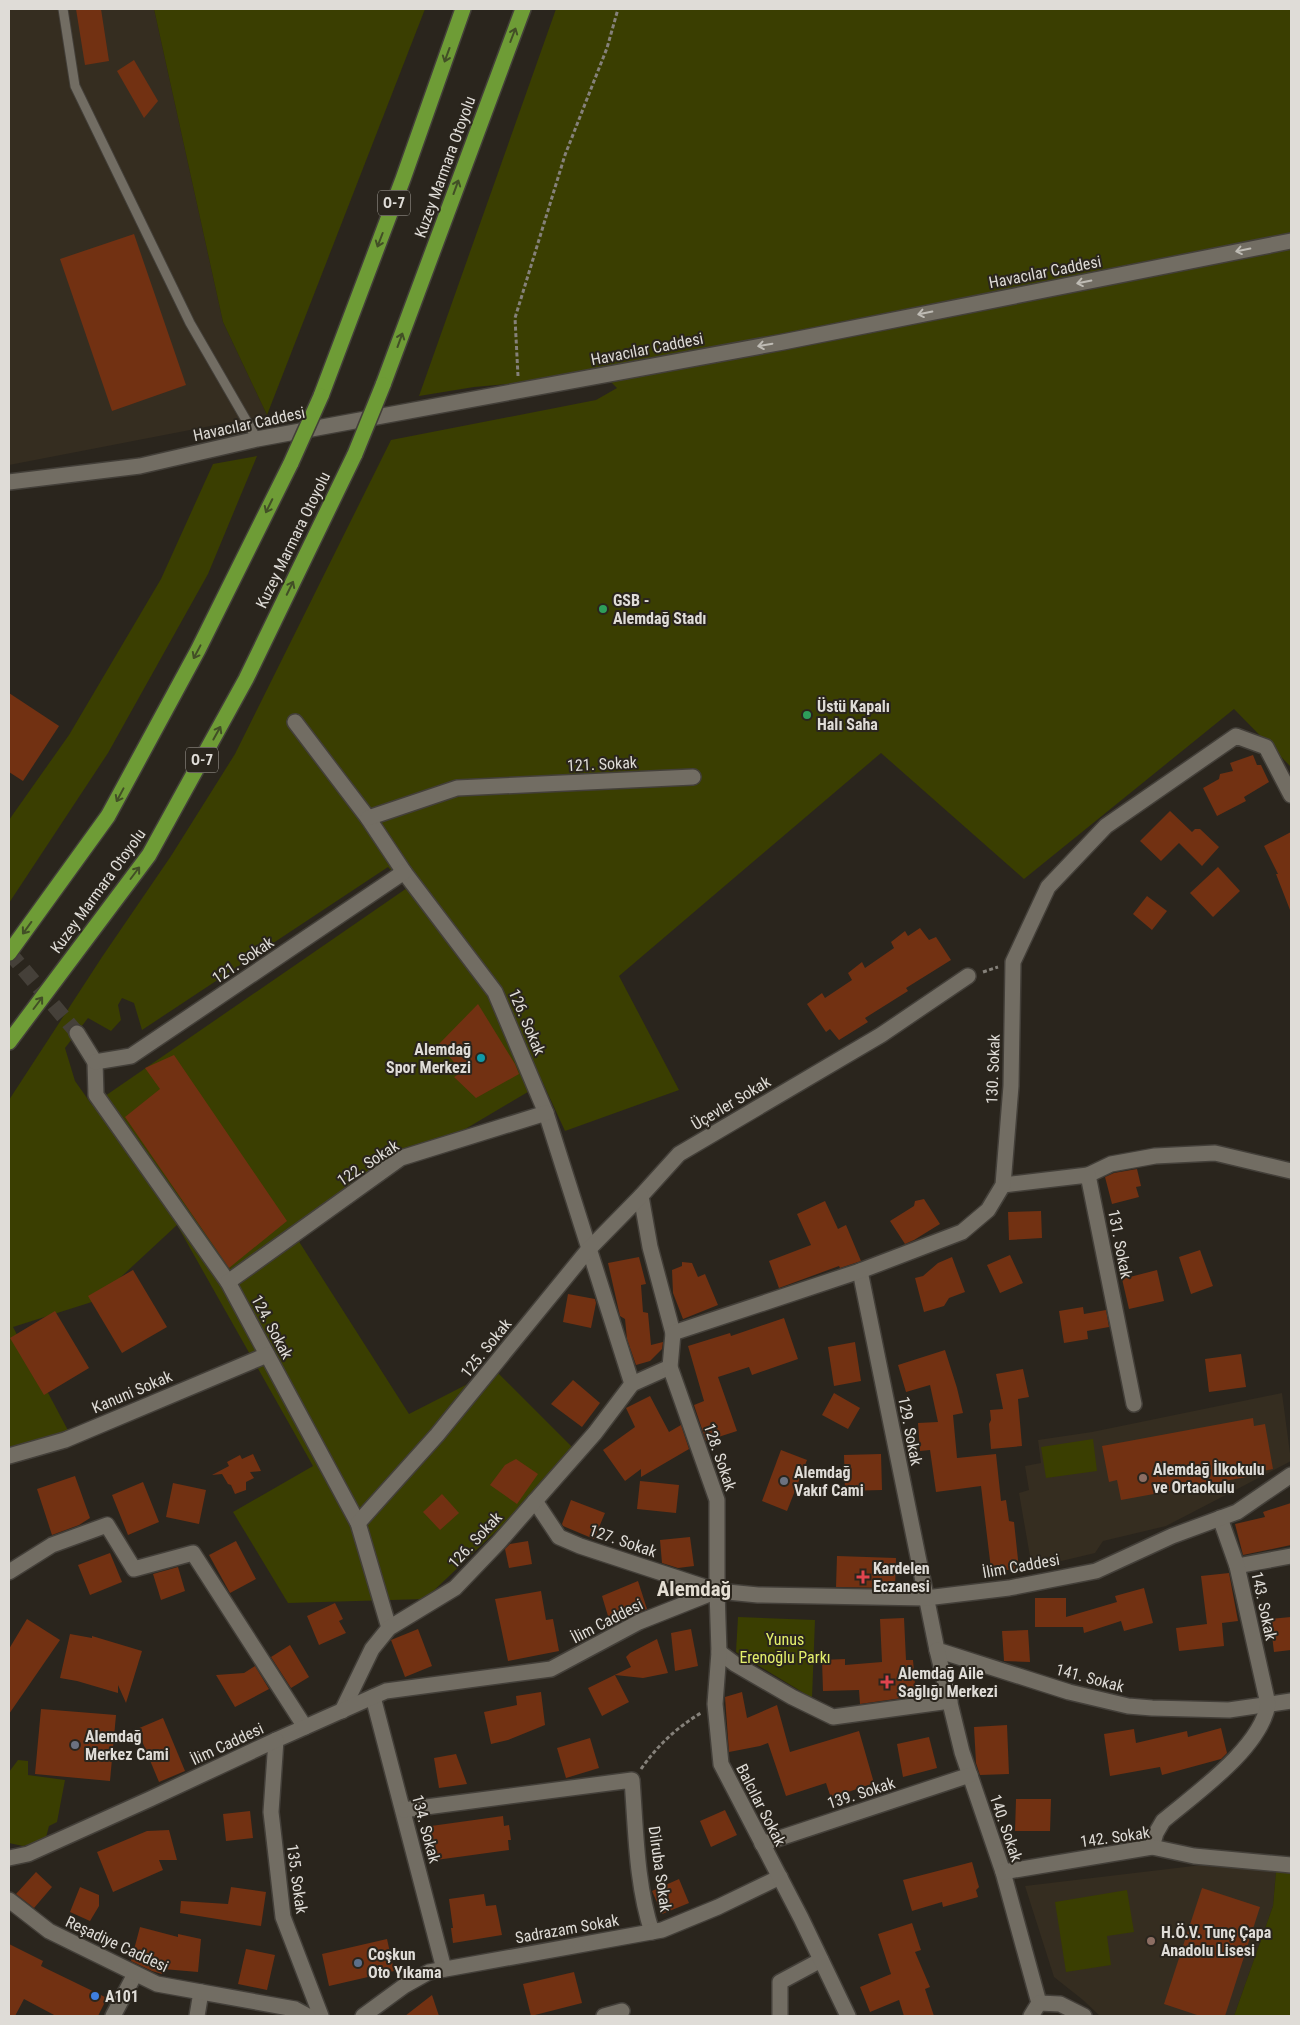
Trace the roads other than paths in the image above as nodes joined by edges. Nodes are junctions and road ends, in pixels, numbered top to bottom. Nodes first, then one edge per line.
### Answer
1 (63, 9) edge
2 (463, 9) edge
3 (523, 9) edge
4 (1291, 240) edge
5 (257, 439) junction
6 (9, 482) edge
7 (295, 722) dead end
8 (693, 777) dead end
9 (1291, 795) edge
10 (368, 818) junction
11 (404, 872) junction
12 (9, 953) edge
13 (968, 976) road end
14 (77, 1033) tunnel mouth
15 (9, 1042) edge
16 (95, 1062) junction
17 (546, 1113) junction
18 (1291, 1171) edge
19 (1088, 1175) junction
20 (1003, 1185) junction
21 (641, 1196) junction
22 (588, 1250) junction
23 (860, 1271) junction
24 (228, 1282) junction
25 (673, 1333) junction
26 (267, 1355) junction
27 (670, 1367) junction
28 (632, 1384) junction
29 (1134, 1404) dead end
30 (9, 1456) edge
31 (1291, 1475) edge
32 (535, 1501) junction
33 (1220, 1518) junction
34 (358, 1523) junction
35 (1291, 1556) edge
36 (1237, 1566) junction
37 (9, 1572) edge
38 (717, 1591) junction
39 (926, 1598) junction
40 (389, 1628) junction
41 (937, 1650) junction
42 (720, 1652) junction
43 (374, 1697) junction
44 (950, 1701) junction
45 (1291, 1701) edge
46 (1268, 1704) junction
47 (342, 1711) junction
48 (305, 1727) junction
49 (276, 1740) junction
50 (970, 1775) junction
51 (403, 1810) junction
52 (762, 1844) junction
53 (1152, 1847) junction
54 (9, 1858) edge
55 (1291, 1865) edge
56 (1003, 1872) junction
57 (780, 1877) junction
58 (9, 1900) edge
59 (652, 1932) junction
60 (821, 1960) junction
61 (444, 1969) junction
62 (135, 1974) junction
63 (201, 1992) junction
64 (1035, 2010) edge
65 (622, 2011) dead end
66 (113, 2016) edge
67 (197, 2016) edge
68 (308, 2016) edge
69 (320, 2016) edge
70 (364, 2016) edge
71 (604, 2016) edge
72 (780, 2016) edge
73 (848, 2016) edge
74 (1084, 2016) edge

1 - 5 lane
2 -> 12 highway, O-7, bridge
15 -> 3 highway, Kuzey Marmara Otoyolu / O-7, bridge
4 -> 5 street, Havacılar Caddesi
5 - 6 street, Havacılar Caddesi
7 - 10 street, 126. Sokak
8 - 10 street, 121. Sokak
9 - 20 street, 130. Sokak
10 - 11 street, 126. Sokak
11 - 16 street, 121. Sokak
11 - 17 street, 126. Sokak
13 - 21 street, Üçevler Sokak
14 - 16 street
16 - 24 street, 124. Sokak
17 - 22 street, 126. Sokak
17 - 24 street, 122. Sokak
18 - 19 street
19 - 20 street
19 - 29 street, 131. Sokak
20 - 23 street, 130. Sokak
21 - 22 street, 125. Sokak
21 - 25 street
22 - 28 street, 126. Sokak
22 - 34 street, 125. Sokak
23 - 25 street, 130. Sokak
23 - 39 street, 129. Sokak
24 - 26 street, 124. Sokak
25 - 27 street
26 - 30 street, Kanuni Sokak
26 - 34 street, 124. Sokak
27 - 28 street, 126. Sokak
27 - 38 street, 128. Sokak
28 - 32 street, 126. Sokak
31 - 33 street, İlim Caddesi
32 - 38 street, 127. Sokak
32 - 40 street, 126. Sokak
33 - 36 street, 143. Sokak
33 - 39 street, İlim Caddesi
34 - 40 street, 124. Sokak
35 - 36 street
36 - 46 street, 143. Sokak
37 - 48 street
38 - 39 street, İlim Caddesi
38 - 42 street, Balcılar Sokak
38 - 43 street, İlim Caddesi
39 - 41 street
40 - 47 street, 126. Sokak
41 - 44 street, 140. Sokak
41 - 46 street, 141. Sokak
42 - 44 street
42 - 52 street, Balcılar Sokak
43 - 47 street, İlim Caddesi
43 - 51 street, 134. Sokak
44 - 50 street, 140. Sokak
45 - 46 street, 141. Sokak
46 - 53 street
47 - 48 street, İlim Caddesi
48 - 49 street, İlim Caddesi
49 - 54 street, İlim Caddesi
49 - 69 street, 135. Sokak
50 - 52 street, 139. Sokak
50 - 56 street, 140. Sokak
51 - 59 street, Dilruba Sokak
51 - 61 street, 134. Sokak
52 - 57 street, Balcılar Sokak
53 - 55 street, 142. Sokak
53 - 56 street, 142. Sokak
56 - 64 street, 140. Sokak
57 - 59 street, Sadrazam Sokak
57 - 60 street, Balcılar Sokak
58 - 62 street, Reşadiye Caddesi
59 - 61 street, Sadrazam Sokak
60 - 72 street
60 - 73 street, Balcılar Sokak
61 - 70 street, Sadrazam Sokak
62 - 63 street, Reşadiye Caddesi
62 - 66 street
63 - 67 street
63 - 68 street, Reşadiye Caddesi
64 - 74 street
65 - 71 street

